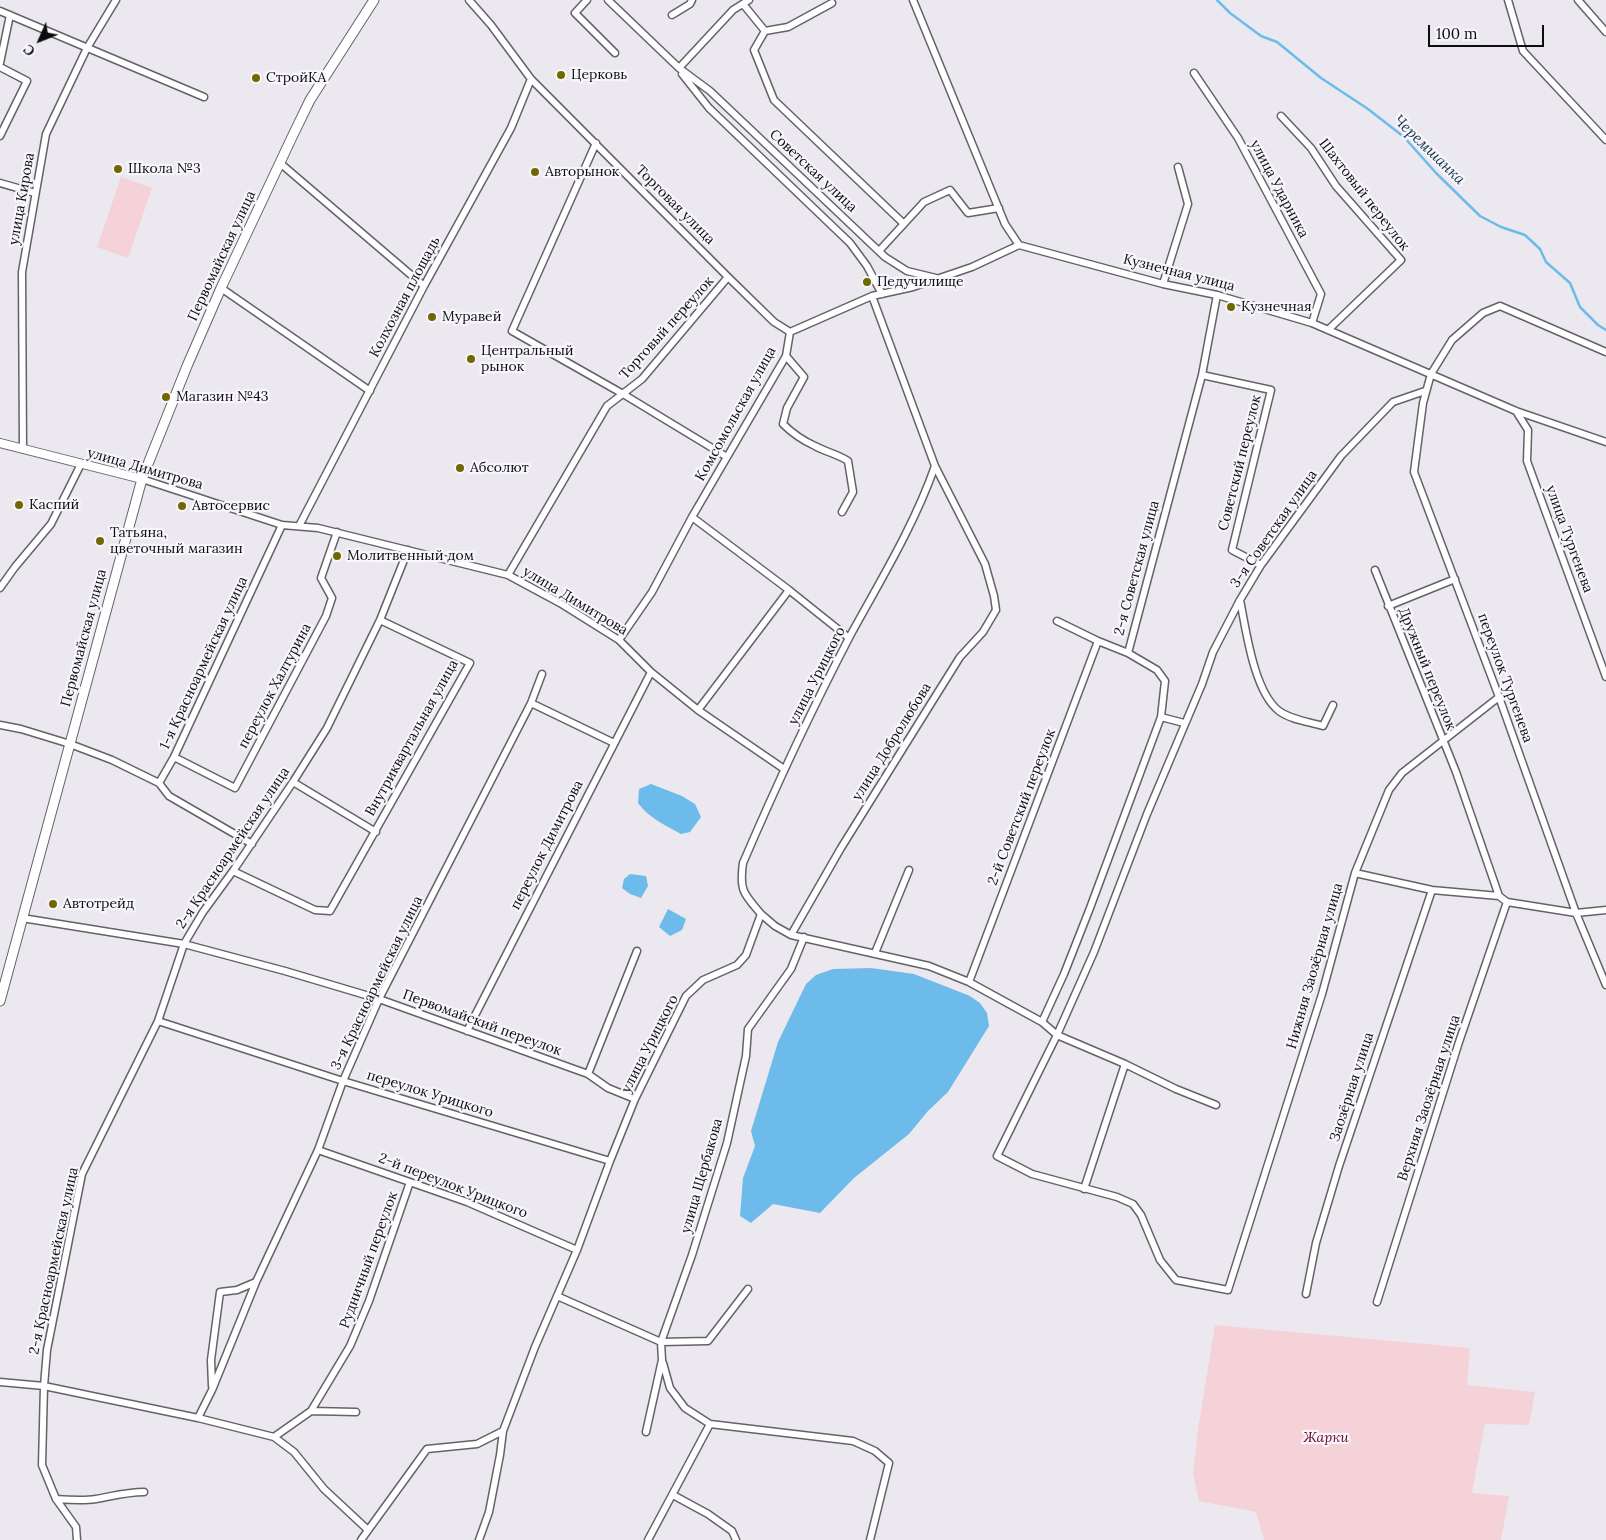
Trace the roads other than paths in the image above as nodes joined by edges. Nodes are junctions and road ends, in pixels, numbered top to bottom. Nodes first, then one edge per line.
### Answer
1 (116, 0) edge
2 (374, 0) edge
3 (469, 0) edge
4 (587, 0) edge
5 (608, 0) edge
6 (692, 0) edge
7 (749, 0) edge
8 (913, 0) edge
9 (1508, 0) edge
10 (1578, 0) edge
11 (832, 3) dead end
12 (743, 4) junction
13 (0, 11) edge
14 (672, 14) dead end
15 (10, 15) junction
16 (764, 31) junction
17 (1606, 32) edge
18 (88, 48) junction
19 (615, 53) dead end
20 (0, 65) edge
21 (679, 68) junction
22 (1194, 72) dead end
23 (531, 79) junction
24 (204, 97) dead end
25 (1281, 116) dead end
26 (0, 136) edge
27 (1606, 140) edge
28 (596, 143) junction
29 (280, 163) junction
30 (1178, 167) dead end
31 (0, 183) edge
32 (35, 193) junction
33 (999, 208) junction
34 (903, 223) junction
35 (1019, 245) junction
36 (879, 251) junction
37 (728, 277) junction
38 (937, 278) junction
39 (1162, 284) junction
40 (424, 286) junction
41 (221, 288) junction
42 (882, 294) junction
43 (1217, 295) junction
44 (872, 296) junction
45 (1312, 323) junction
46 (1328, 330) junction
47 (790, 332) junction
48 (1606, 352) edge
49 (786, 356) junction
50 (1431, 374) junction
51 (1202, 375) junction
52 (370, 391) junction
53 (1426, 391) junction
54 (623, 394) junction
55 (1516, 410) junction
56 (1606, 442) edge
57 (0, 443) edge
58 (23, 449) junction
59 (727, 457) junction
60 (82, 464) junction
61 (935, 466) junction
62 (142, 479) junction
63 (842, 512) dead end
64 (692, 517) junction
65 (282, 525) junction
66 (299, 526) junction
67 (337, 532) junction
68 (408, 550) junction
69 (1261, 565) junction
70 (1375, 570) dead end
71 (508, 575) junction
72 (1455, 579) junction
73 (0, 588) edge
74 (789, 590) junction
75 (1240, 600) junction
76 (1388, 606) junction
77 (380, 620) junction
78 (1056, 621) dead end
79 (849, 638) junction
80 (619, 640) junction
81 (1098, 641) junction
82 (1128, 653) junction
83 (652, 672) junction
84 (542, 674) dead end
85 (1606, 677) edge
86 (1498, 697) junction
87 (531, 703) junction
88 (1333, 705) dead end
89 (698, 710) junction
90 (1161, 717) junction
91 (1184, 723) junction
92 (0, 726) edge
93 (1442, 741) junction
94 (614, 743) junction
95 (70, 744) junction
96 (174, 757) junction
97 (784, 769) junction
98 (294, 782) junction
99 (159, 783) junction
100 (376, 832) junction
101 (252, 844) junction
102 (233, 870) junction
103 (909, 870) dead end
104 (1355, 873) junction
105 (1432, 890) junction
106 (1499, 896) junction
107 (1507, 902) junction
108 (1606, 910) edge
109 (1576, 913) junction
110 (761, 914) junction
111 (22, 918) junction
112 (791, 934) junction
113 (804, 937) junction
114 (184, 944) junction
115 (637, 951) dead end
116 (875, 953) junction
117 (3, 976) edge
118 (969, 982) junction
119 (1606, 985) edge
120 (379, 1000) junction
121 (0, 1001) edge
122 (158, 1021) junction
123 (1042, 1022) junction
124 (466, 1031) junction
125 (1056, 1035) junction
126 (1125, 1064) junction
127 (588, 1074) junction
128 (343, 1081) junction
129 (635, 1099) junction
130 (1216, 1105) dead end
131 (318, 1150) junction
132 (610, 1161) junction
133 (410, 1182) junction
134 (1084, 1189) junction
135 (577, 1250) junction
136 (256, 1282) junction
137 (748, 1289) dead end
138 (1306, 1294) dead end
139 (557, 1296) junction
140 (1378, 1302) dead end
141 (661, 1342) junction
142 (662, 1360) junction
143 (0, 1382) edge
144 (44, 1386) junction
145 (212, 1390) junction
146 (311, 1411) junction
147 (356, 1412) dead end
148 (198, 1418) junction
149 (710, 1424) junction
150 (503, 1431) junction
151 (646, 1432) dead end
152 (274, 1437) junction
153 (144, 1492) dead end
154 (673, 1494) junction
155 (56, 1498) junction
156 (368, 1530) junction
157 (77, 1540) edge
158 (361, 1540) edge
159 (479, 1540) edge
160 (648, 1540) edge
161 (736, 1540) edge
162 (870, 1540) edge

1 - 18 street, улица Кирова
2 - 29 main road, Первомайская улица
3 - 23 street, Торговая улица
4 - 19 street
5 - 21 street, Советская улица
6 - 14 street
7 - 12 street
8 - 33 street
9 - 27 street
10 - 17 street
11 - 16 street
12 - 16 street
12 - 21 street
13 - 15 street
15 - 18 street
15 - 20 street
16 - 34 street
18 - 24 street
18 - 32 street, улица Кирова
20 - 26 street
21 - 36 street, Советская улица
21 - 42 street, Советская улица
22 - 45 street, улица Ударника
23 - 28 street, Торговая улица
23 - 40 street, Колхозная площадь
25 - 46 street, Шахтовый переулок
28 - 37 street, Торговая улица
28 - 54 street
29 - 40 street
29 - 41 main road, Первомайская улица
30 - 39 street
31 - 32 street
32 - 58 street, улица Кирова
33 - 34 street
33 - 35 street
34 - 36 street
35 - 38 street
35 - 39 street, Кузнечная улица
36 - 38 street, Советская улица
37 - 47 street, Торговая улица
37 - 54 street, Торговый переулок
38 - 42 street
39 - 43 street, Кузнечная улица
40 - 52 street, Колхозная площадь
41 - 52 street
41 - 62 main road, Первомайская улица
42 - 44 street
43 - 45 street, Кузнечная улица
43 - 51 street, 2-я Советская улица
44 - 47 street
44 - 61 street
45 - 46 street, Кузнечная улица
46 - 50 street, Кузнечная улица
47 - 49 street, Комсомольская улица
48 - 50 street, переулок Тургенева
49 - 59 street, Комсомольская улица
49 - 63 street
50 - 53 street, переулок Тургенева
50 - 55 street, Кузнечная улица
51 - 69 street, Советский переулок
51 - 82 street, 2-я Советская улица
52 - 66 street, Колхозная площадь
53 - 69 street, 3-я Советская улица
53 - 72 street, переулок Тургенева
54 - 59 street
54 - 71 street, Торговый переулок
55 - 56 street, Кузнечная улица
55 - 85 street, улица Тургенева
57 - 58 street, улица Димитрова
58 - 60 street, улица Димитрова
59 - 64 street, Комсомольская улица
60 - 62 street, улица Димитрова
60 - 73 street
61 - 79 street, улица Урицкого
61 - 112 street, улица Добролюбова
62 - 65 street, улица Димитрова
62 - 95 main road, Первомайская улица
64 - 74 street
64 - 80 street, Комсомольская улица
65 - 66 street, улица Димитрова
65 - 96 street, 1-я Красноармейская улица
66 - 67 street, улица Димитрова
67 - 68 street, улица Димитрова
67 - 96 street, переулок Халтурина
68 - 71 street, улица Димитрова
68 - 77 street, 2-я Красноармейская улица
69 - 75 street, 3-я Советская улица
70 - 76 street, Дружный переулок
71 - 80 street, улица Димитрова
72 - 76 street, Дружный переулок
72 - 86 street, переулок Тургенева
74 - 79 street
74 - 89 street
75 - 88 street, 3-я Советская улица
75 - 91 street
76 - 93 street, Дружный переулок
77 - 98 street, 2-я Красноармейская улица
77 - 100 street, Внутриквартальная улица
78 - 81 street
79 - 97 street, улица Урицкого
80 - 83 street, улица Димитрова
81 - 82 street
81 - 118 street, 2-й Советский переулок
82 - 90 street, 2-я Советская улица
83 - 89 street, улица Димитрова
83 - 94 street, переулок Димитрова
84 - 87 street, 3-я Красноармейская улица
86 - 93 street, Нижняя Заозёрная улица
86 - 109 street, переулок Тургенева
87 - 94 street
87 - 120 street, 3-я Красноармейская улица
89 - 97 street, улица Димитрова
90 - 91 street
90 - 123 street, 2-я Советская улица
91 - 125 street
92 - 95 street
93 - 104 street, Нижняя Заозёрная улица
93 - 106 street
94 - 124 street, переулок Димитрова
95 - 99 street
95 - 111 main road, Первомайская улица
96 - 99 street, 1-я Красноармейская улица
97 - 110 street, улица Урицкого
98 - 100 street
98 - 101 street, 2-я Красноармейская улица
99 - 101 street
100 - 102 street, Внутриквартальная улица
101 - 102 street, 2-я Красноармейская улица
102 - 114 street, 2-я Красноармейская улица
103 - 116 street
104 - 105 street
104 - 134 street, Нижняя Заозёрная улица
105 - 106 street
105 - 138 street, Заозёрная улица
106 - 107 street
107 - 109 street
107 - 140 street, Верхняя Заозёрная улица
108 - 109 street
109 - 119 street, переулок Тургенева
110 - 112 street
110 - 129 street, улица Урицкого
111 - 114 street, Первомайский переулок
111 - 117 main road, Первомайская улица
112 - 113 street
113 - 116 street
113 - 141 street, улица Щербакова
114 - 120 street, Первомайский переулок
114 - 122 street, 2-я Красноармейская улица
115 - 127 street
116 - 118 street
117 - 121 main road, Первомайская улица
118 - 123 street
120 - 124 street, Первомайский переулок
120 - 128 street, 3-я Красноармейская улица
122 - 128 street, переулок Урицкого
122 - 144 street, 2-я Красноармейская улица
123 - 125 street
124 - 127 street, Первомайский переулок
125 - 126 street
125 - 134 street
126 - 130 street
126 - 134 street
127 - 129 street, Первомайский переулок
128 - 131 street, 3-я Красноармейская улица
128 - 132 street, переулок Урицкого
129 - 132 street, улица Урицкого
131 - 133 street, 2-й переулок Урицкого
131 - 136 street, 3-я Красноармейская улица
132 - 135 street, улица Урицкого
133 - 135 street, 2-й переулок Урицкого
133 - 146 street, Рудничный переулок
135 - 139 street, улица Урицкого
136 - 145 street, 3-я Красноармейская улица
136 - 145 street
137 - 141 street
139 - 141 street
139 - 150 street, улица Урицкого
141 - 142 street, улица Щербакова
142 - 149 street
142 - 151 street, улица Щербакова
143 - 144 street
144 - 148 street
144 - 155 street, 2-я Красноармейская улица
145 - 148 street, 3-я Красноармейская улица
146 - 147 street
146 - 152 street, Рудничный переулок
148 - 152 street
149 - 154 street
149 - 162 street
150 - 156 street
150 - 159 street, улица Урицкого
152 - 156 street
153 - 155 street
154 - 160 street
154 - 161 street
155 - 157 street, 2-я Красноармейская улица
156 - 158 street

